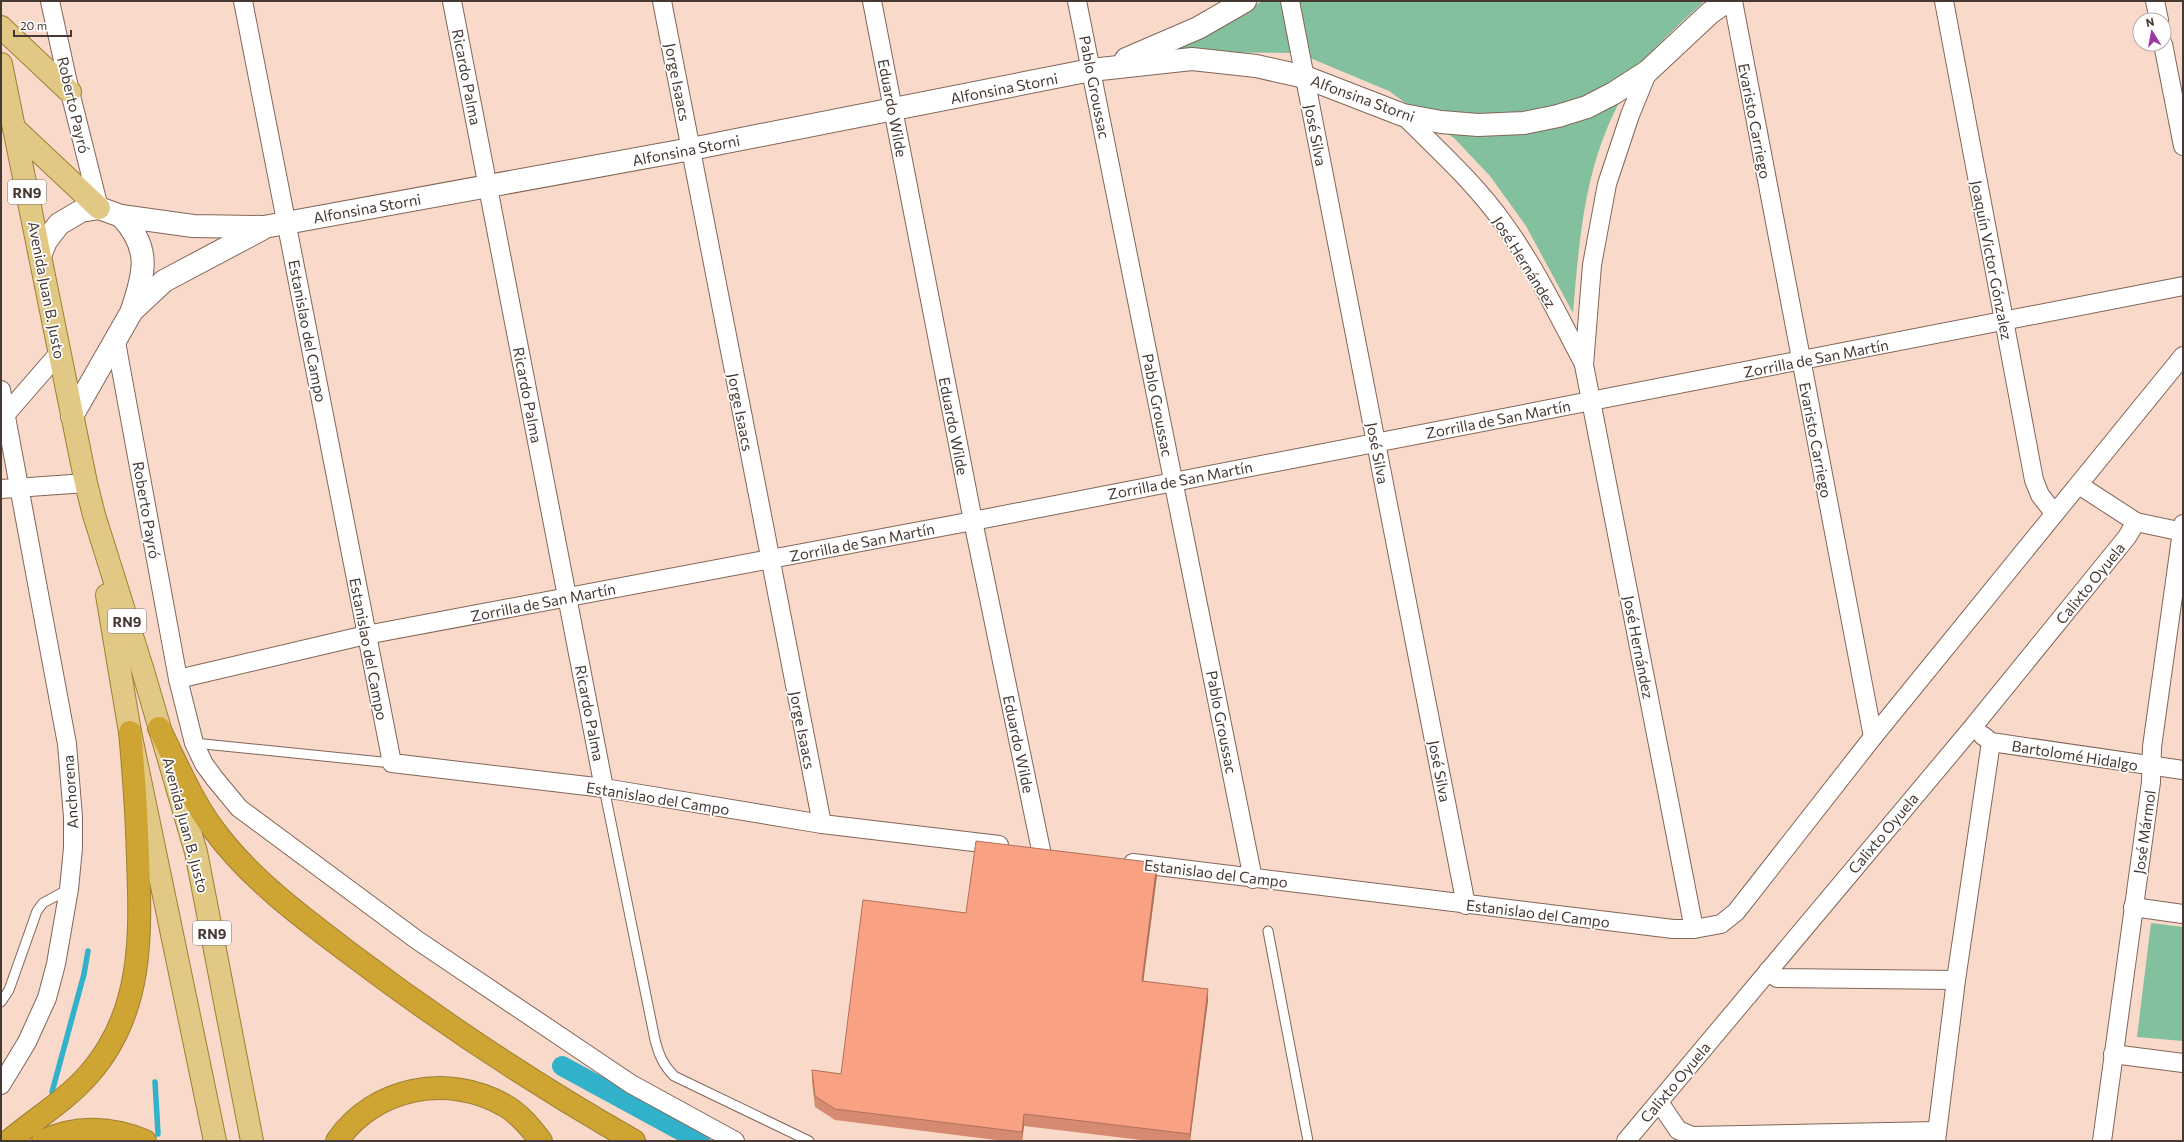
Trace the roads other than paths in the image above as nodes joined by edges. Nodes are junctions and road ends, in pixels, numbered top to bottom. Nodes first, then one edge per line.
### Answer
1 (50, 1) edge
2 (243, 1) edge
3 (452, 1) edge
4 (662, 1) edge
5 (872, 1) edge
6 (1078, 1) edge
7 (1245, 1) edge
8 (1290, 1) edge
9 (1727, 1) edge
10 (1733, 1) edge
11 (1944, 1) edge
12 (2155, 1) edge
13 (2157, 12) edge
14 (1, 27) edge
15 (2165, 52) edge
16 (1, 64) edge
17 (1099, 69) junction
18 (1648, 71) junction
19 (1305, 77) junction
20 (70, 92) junction
21 (893, 110) junction
22 (1402, 115) junction
23 (14, 128) junction
24 (2183, 146) edge
25 (691, 149) junction
26 (488, 187) junction
27 (99, 208) junction
28 (121, 216) junction
29 (287, 223) junction
30 (264, 227) junction
31 (40, 256) junction
32 (2183, 286) edge
33 (132, 311) junction
34 (2004, 322) junction
35 (116, 342) junction
36 (59, 353) junction
37 (2183, 356) edge
38 (1801, 362) junction
39 (1584, 365) junction
40 (1, 390) edge
41 (1591, 401) junction
42 (6, 414) junction
43 (72, 416) junction
44 (1376, 443) junction
45 (1173, 482) junction
46 (86, 483) junction
47 (2079, 485) junction
48 (20, 488) junction
49 (1, 489) edge
50 (2054, 513) junction
51 (94, 515) junction
52 (973, 521) junction
53 (2136, 522) junction
54 (2183, 529) edge
55 (770, 560) junction
56 (568, 597) junction
57 (366, 635) junction
58 (178, 679) junction
59 (159, 728) junction
60 (1972, 728) junction
61 (130, 732) junction
62 (1873, 737) junction
63 (194, 742) junction
64 (1991, 742) junction
65 (392, 763) junction
66 (2152, 766) junction
67 (2183, 770) edge
68 (604, 788) junction
69 (822, 824) junction
70 (1035, 850) joint
71 (1120, 861) edge
72 (1253, 879) junction
73 (69, 889) junction
74 (1466, 904) junction
75 (2133, 907) junction
76 (2183, 914) edge
77 (1694, 929) junction
78 (1268, 931) dead end
79 (1768, 971) junction
80 (1956, 980) junction
81 (1, 1002) edge
82 (2113, 1054) junction
83 (2183, 1063) edge
84 (1, 1085) edge
85 (1659, 1102) junction
86 (1936, 1136) edge
87 (9, 1141) edge
88 (43, 1141) edge
89 (145, 1141) edge
90 (216, 1141) edge
91 (252, 1141) edge
92 (337, 1141) edge
93 (541, 1141) edge
94 (634, 1141) edge
95 (735, 1141) edge
96 (809, 1141) edge
97 (1308, 1141) edge
98 (1626, 1141) edge
99 (2102, 1141) edge

1 - 20 street, Roberto Payró
2 - 29 street, Estanislao del Campo
3 - 26 street, Ricardo Palma
4 - 25 street, Jorge Isaacs
5 - 21 street, Eduardo Wilde
6 - 17 street, Pablo Groussac
7 - 17 street, Alfonsina Storni
8 - 19 street, José Silva
9 - 18 street, Alfonsina Storni
10 - 38 street, Evaristo Carriego
11 - 34 street, Joaquín Victor Gónzalez
12 - 13 street
14 - 20 main road
15 - 24 street
16 - 23 main road, Avenida Juan B. Justo / RN9
17 - 19 street, Alfonsina Storni
17 - 21 street, Alfonsina Storni
17 - 45 street, Pablo Groussac
18 - 22 street, Alfonsina Storni
18 - 39 street, José Hernández
19 - 22 street, Alfonsina Storni
19 - 44 street, José Silva
20 - 27 street, Roberto Payró
21 - 25 street, Alfonsina Storni
21 - 52 street, Eduardo Wilde
22 - 39 street, José Hernández
23 - 27 main road
23 - 31 main road, Avenida Juan B. Justo / RN9
25 - 26 street, Alfonsina Storni
25 - 55 street, Jorge Isaacs
26 - 29 street, Alfonsina Storni
26 - 56 street, Ricardo Palma
27 - 28 street, Alfonsina Storni
27 - 31 street
28 - 30 street, Alfonsina Storni
28 - 33 street
29 - 30 street, Alfonsina Storni
29 - 57 street, Estanislao del Campo
30 - 33 street, Alfonsina Storni
31 - 36 main road, Avenida Juan B. Justo / RN9
32 - 34 street, Zorrilla de San Martín
33 - 35 street, Alfonsina Storni
34 - 38 street, Zorrilla de San Martín
34 - 50 street, Joaquín Victor Gónzalez
35 - 43 street, Alfonsina Storni
35 - 58 street, Roberto Payró
36 - 42 street
36 - 43 main road, Avenida Juan B. Justo / RN9
37 - 47 street
38 - 41 street, Zorrilla de San Martín
38 - 62 street, Evaristo Carriego
39 - 41 street, José Hernández
40 - 42 street, Anchorena
41 - 44 street, Zorrilla de San Martín
41 - 77 street, José Hernández
42 - 48 street, Anchorena
43 - 46 main road, Avenida Juan B. Justo / RN9
44 - 45 street, Zorrilla de San Martín
44 - 74 street, José Silva
45 - 52 street, Zorrilla de San Martín
45 - 72 street, Pablo Groussac
46 - 48 street
46 - 51 main road, Avenida Juan B. Justo / RN9
47 - 50 street
47 - 53 street
48 - 49 street
48 - 73 street, Anchorena
50 - 62 street
51 - 59 main road, Avenida Juan B. Justo / RN9
51 - 61 main road, Avenida Juan B. Justo / RN9
52 - 55 street, Zorrilla de San Martín
52 - 70 street, Eduardo Wilde
53 - 54 street
53 - 60 street, Calixto Oyuela
54 - 66 street, José Mármol
55 - 56 street, Zorrilla de San Martín
55 - 69 street, Jorge Isaacs
56 - 57 street, Zorrilla de San Martín
56 - 68 street, Ricardo Palma
57 - 58 street, Zorrilla de San Martín
57 - 65 street, Estanislao del Campo
58 - 63 street, Roberto Payró
59 - 91 main road, Avenida Juan B. Justo / RN9
59 - 94 highway
60 - 64 street, Bartolomé Hidalgo
60 - 79 street, Calixto Oyuela
61 - 87 highway
61 - 90 main road, Avenida Juan B. Justo / RN9
62 - 77 street
63 - 65 lane
63 - 95 street, Roberto Payró
64 - 66 street, Bartolomé Hidalgo
64 - 80 street
65 - 68 street, Estanislao del Campo
66 - 67 street, Bartolomé Hidalgo
66 - 75 street, José Mármol
68 - 69 street, Estanislao del Campo
68 - 96 lane
69 - 70 street, Estanislao del Campo
71 - 72 street, Estanislao del Campo
72 - 74 street, Estanislao del Campo
73 - 81 lane
73 - 84 street, Anchorena
74 - 77 street, Estanislao del Campo
75 - 76 street
75 - 82 street, José Mármol
78 - 97 lane
79 - 80 street
79 - 85 street, Calixto Oyuela
80 - 86 street
82 - 83 street
82 - 99 street, José Mármol
85 - 86 street
85 - 98 street, Calixto Oyuela
88 - 89 highway
92 - 93 highway

